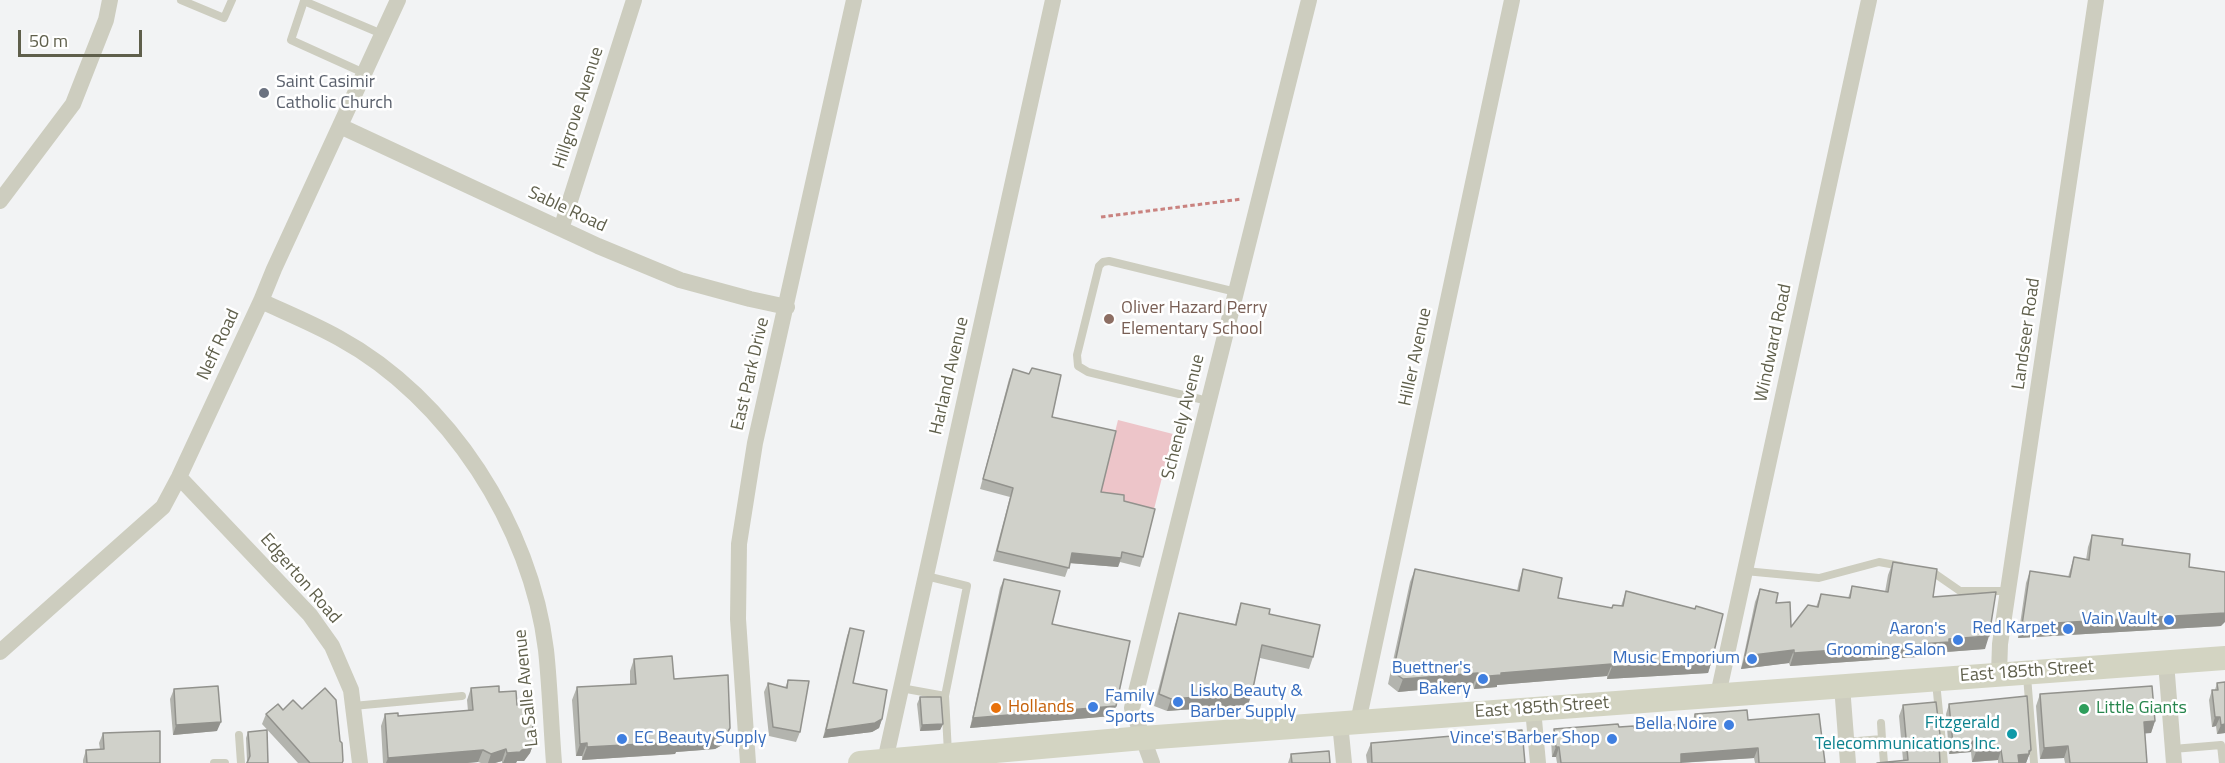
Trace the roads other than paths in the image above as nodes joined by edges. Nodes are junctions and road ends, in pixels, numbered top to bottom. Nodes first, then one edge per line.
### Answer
1 (110, 0) edge
2 (181, 0) edge
3 (232, 0) edge
4 (398, 0) edge
5 (634, 0) edge
6 (854, 0) edge
7 (1053, 0) edge
8 (1309, 0) edge
9 (1512, 0) edge
10 (1869, 0) edge
11 (2096, 0) edge
12 (382, 34) junction
13 (364, 73) junction
14 (340, 126) junction
15 (0, 201) edge
16 (561, 229) junction
17 (1236, 292) junction
18 (261, 301) junction
19 (787, 307) junction
20 (1208, 401) junction
21 (179, 477) junction
22 (1912, 569) edge
23 (1745, 571) junction
24 (1923, 571) edge
25 (926, 576) junction
26 (2008, 591) junction
27 (0, 652) edge
28 (2225, 658) edge
29 (2166, 662) junction
30 (2026, 672) junction
31 (1999, 674) junction
32 (1935, 679) junction
33 (1842, 686) junction
34 (901, 688) junction
35 (1718, 695) junction
36 (462, 696) dead end
37 (945, 696) junction
38 (353, 706) junction
39 (1533, 709) junction
40 (1349, 722) junction
41 (1881, 723) dead end
42 (239, 735) dead end
43 (1143, 738) junction
44 (1882, 739) junction
45 (1846, 742) junction
46 (2174, 756) edge
47 (954, 759) edge
48 (885, 761) junction
49 (214, 763) edge
50 (225, 763) edge
51 (241, 763) edge
52 (360, 763) edge
53 (554, 763) edge
54 (748, 763) edge
55 (860, 763) edge
56 (1152, 763) edge
57 (1344, 763) edge
58 (1538, 763) edge
59 (1848, 763) edge
60 (1884, 763) edge
61 (1944, 763) edge
62 (2034, 763) edge
63 (2223, 763) edge

1 - 15 street
2 - 3 lane
4 - 12 street, Neff Road
5 - 16 street, Hillgrove Avenue
6 - 19 street, East Park Drive
7 - 25 street, Harland Avenue
8 - 17 street, Schenely Avenue
9 - 40 street, Hiller Avenue
10 - 23 street, Windward Road
11 - 26 street, Landseer Road
12 - 13 street, Neff Road
12 - 13 lane
13 - 14 street, Neff Road
14 - 16 street, Sable Road
14 - 18 street, Neff Road
16 - 19 street, Sable Road
17 - 20 street, Schenely Avenue
17 - 20 lane
18 - 21 street, Neff Road
18 - 53 street, La Salle Avenue
19 - 54 street, East Park Drive
20 - 43 street, Schenely Avenue
21 - 27 street, Neff Road
21 - 38 street, Edgerton Road
22 - 23 lane
23 - 35 street, Windward Road
24 - 26 lane
25 - 34 street, Harland Avenue
25 - 37 lane
26 - 31 street, Landseer Road
28 - 29 street, East 185th Street
29 - 30 street, East 185th Street
29 - 46 street
30 - 31 street, East 185th Street
30 - 62 lane
31 - 32 street, East 185th Street
32 - 33 street, East 185th Street
32 - 61 lane
33 - 35 street, East 185th Street
33 - 45 street
34 - 37 lane
34 - 48 street, Harland Avenue
35 - 39 street, East 185th Street
36 - 38 lane
37 - 47 lane
38 - 52 street, Edgerton Road
39 - 40 street, East 185th Street
39 - 58 street
40 - 43 street, East 185th Street
40 - 57 street, Hiller Avenue
41 - 44 lane
42 - 51 lane
43 - 47 street, East 185th Street
43 - 56 street, Schenely Avenue
44 - 45 lane
44 - 60 lane
45 - 59 street
46 - 63 lane
47 - 48 street, East 185th Street
48 - 55 street, East 185th Street
49 - 50 lane

